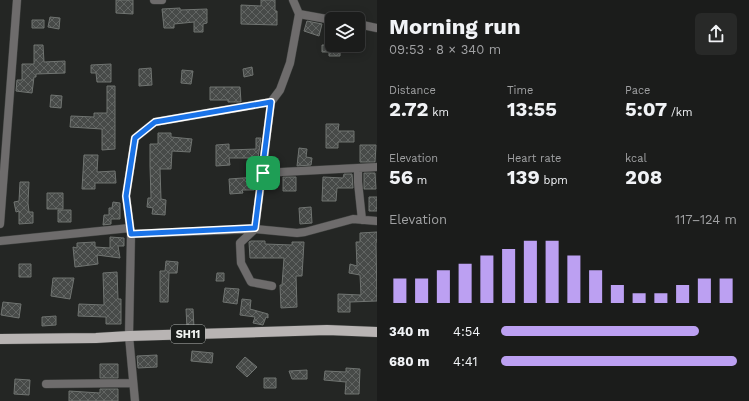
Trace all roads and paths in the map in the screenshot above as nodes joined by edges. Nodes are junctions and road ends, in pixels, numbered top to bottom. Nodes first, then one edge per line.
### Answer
1 (17, 0) edge
2 (293, 0) edge
3 (299, 14) junction
4 (325, 19) edge
5 (365, 25) edge
6 (377, 28) edge
7 (271, 102) junction
8 (377, 167) edge
9 (358, 168) junction
10 (263, 173) junction
11 (362, 220) junction
12 (377, 221) edge
13 (0, 224) edge
14 (255, 228) junction
15 (131, 231) junction
16 (0, 241) edge
17 (272, 286) dead end
18 (377, 332) edge
19 (129, 336) junction
20 (0, 338) edge
21 (132, 383) junction
22 (46, 384) dead end
23 (135, 401) edge

1 - 13 street
2 - 3 street
3 - 4 street
3 - 7 street
5 - 6 street
7 - 10 street
7 - 15 street
8 - 9 street
9 - 10 street
9 - 11 street
10 - 14 street
11 - 12 street
11 - 14 street
14 - 15 street
14 - 17 street
15 - 16 street
15 - 19 street
18 - 19 main road, SH11
19 - 20 main road, SH11
19 - 21 street
21 - 22 street
21 - 23 street

